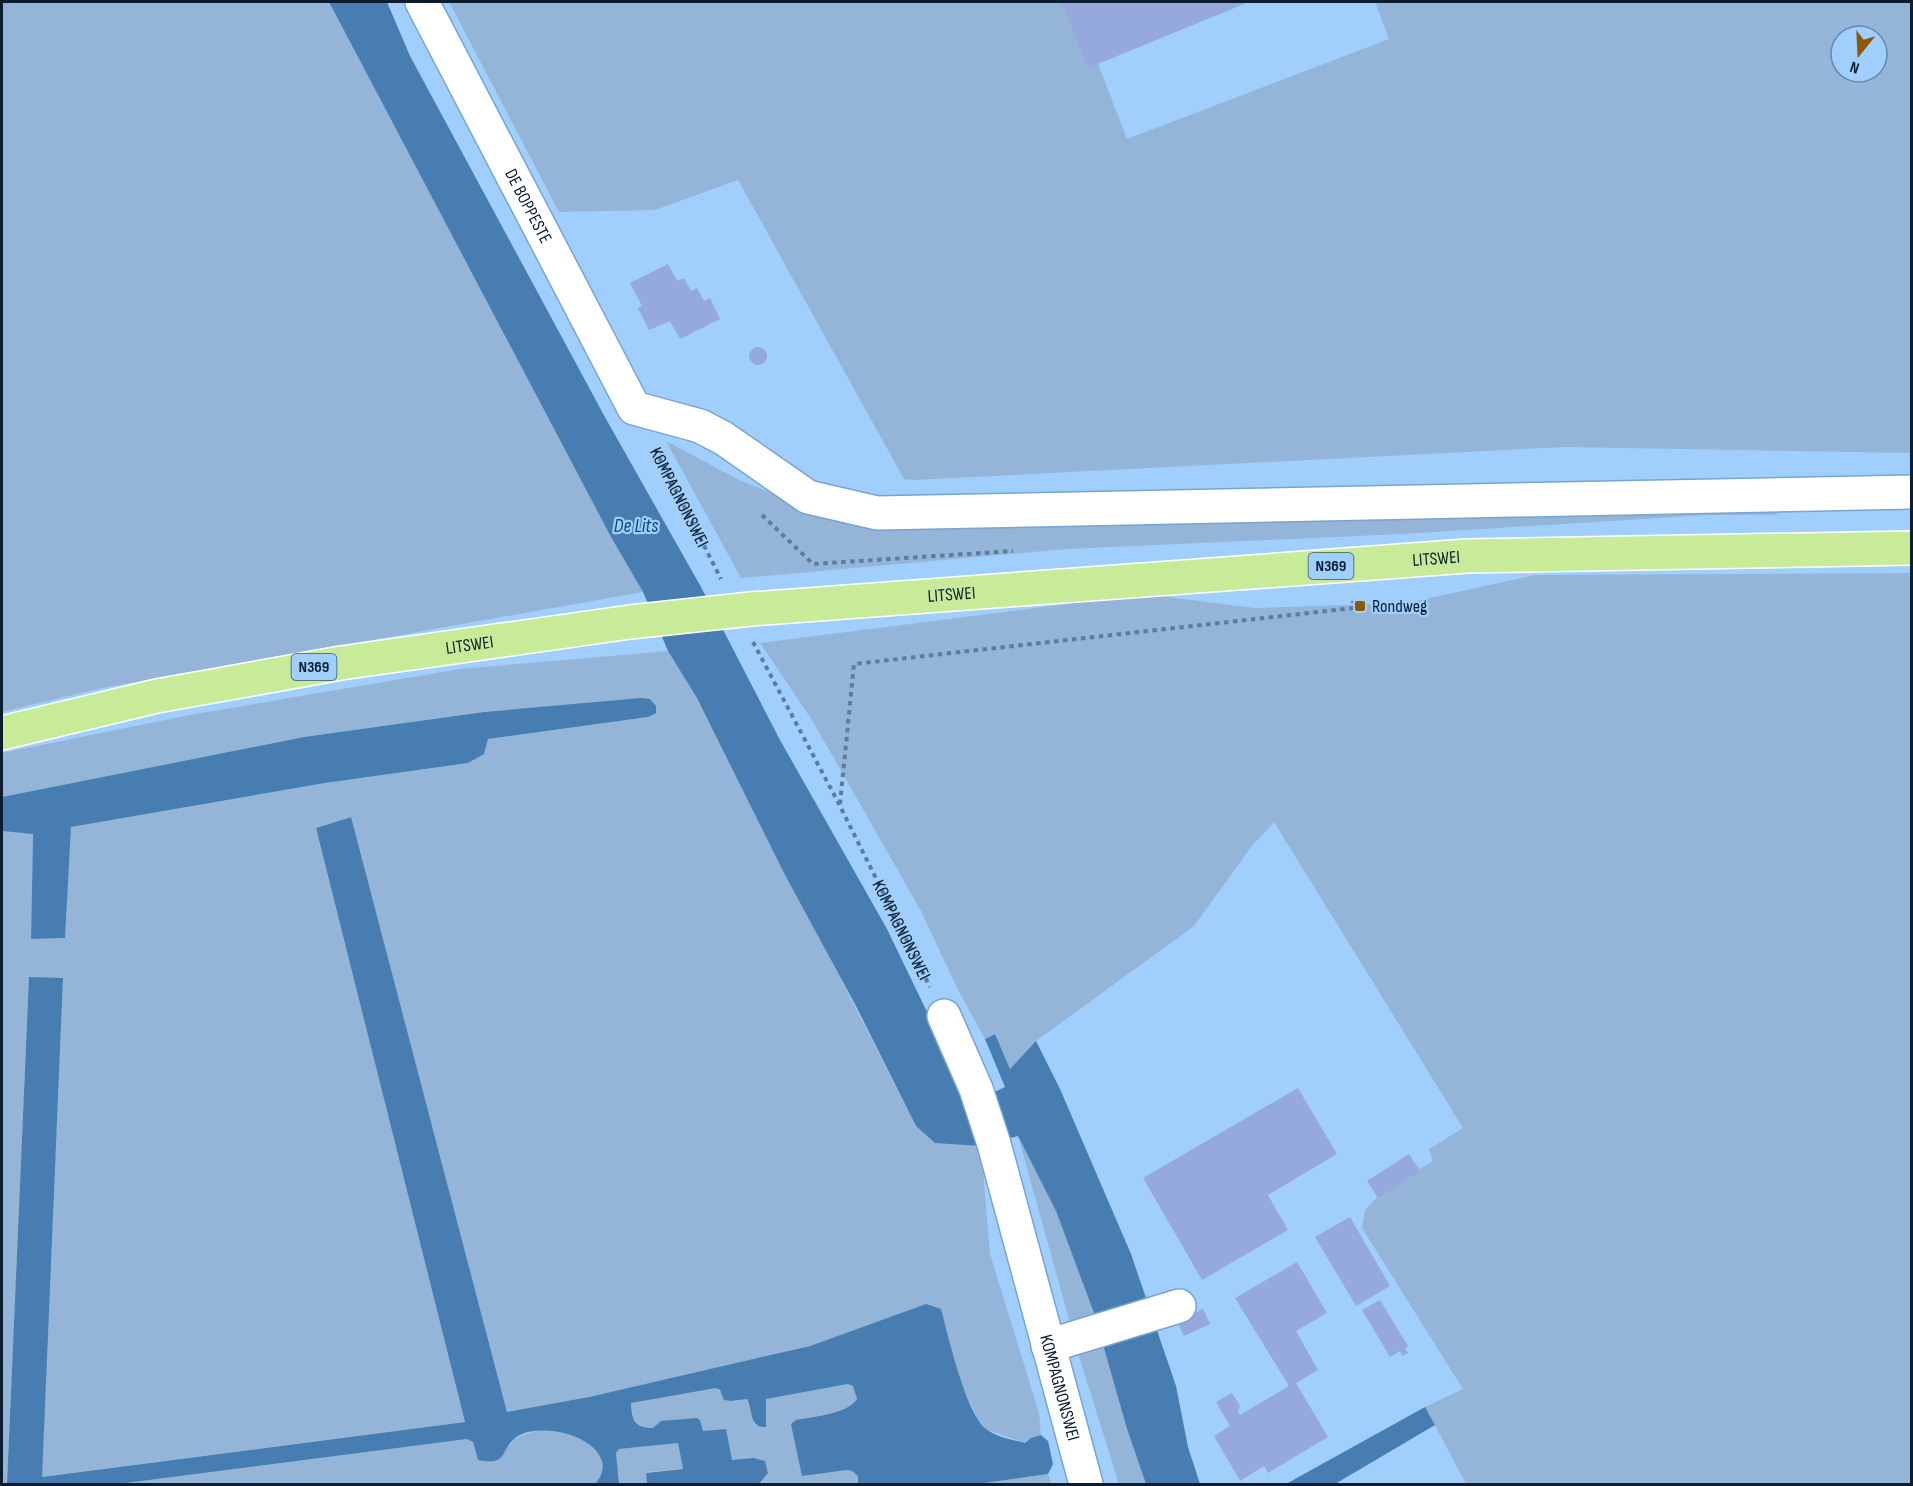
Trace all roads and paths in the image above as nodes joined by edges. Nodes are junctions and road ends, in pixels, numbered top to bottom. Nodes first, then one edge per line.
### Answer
1 (422, 2) edge
2 (634, 408) junction
3 (1911, 492) edge
4 (762, 515) dead end
5 (1911, 548) edge
6 (1013, 551) dead end
7 (722, 581) dead end
8 (1353, 601) dead end
9 (751, 624) junction
10 (2, 733) edge
11 (840, 804) junction
12 (944, 1016) joint
13 (1167, 1310) dead end
14 (1048, 1346) junction
15 (1086, 1485) edge

1 - 2 street, DE BOPPESTE
2 - 3 street
2 - 7 path, KOMPAGNONSWEI
4 - 6 path
5 - 9 main road, LITSWEI / N369
8 - 11 path
9 - 10 main road, LITSWEI / N369, bridge
9 - 11 path, KOMPAGNONSWEI
11 - 12 path, KOMPAGNONSWEI
12 - 14 street, KOMPAGNONSWEI
13 - 14 street
14 - 15 street, KOMPAGNONSWEI

